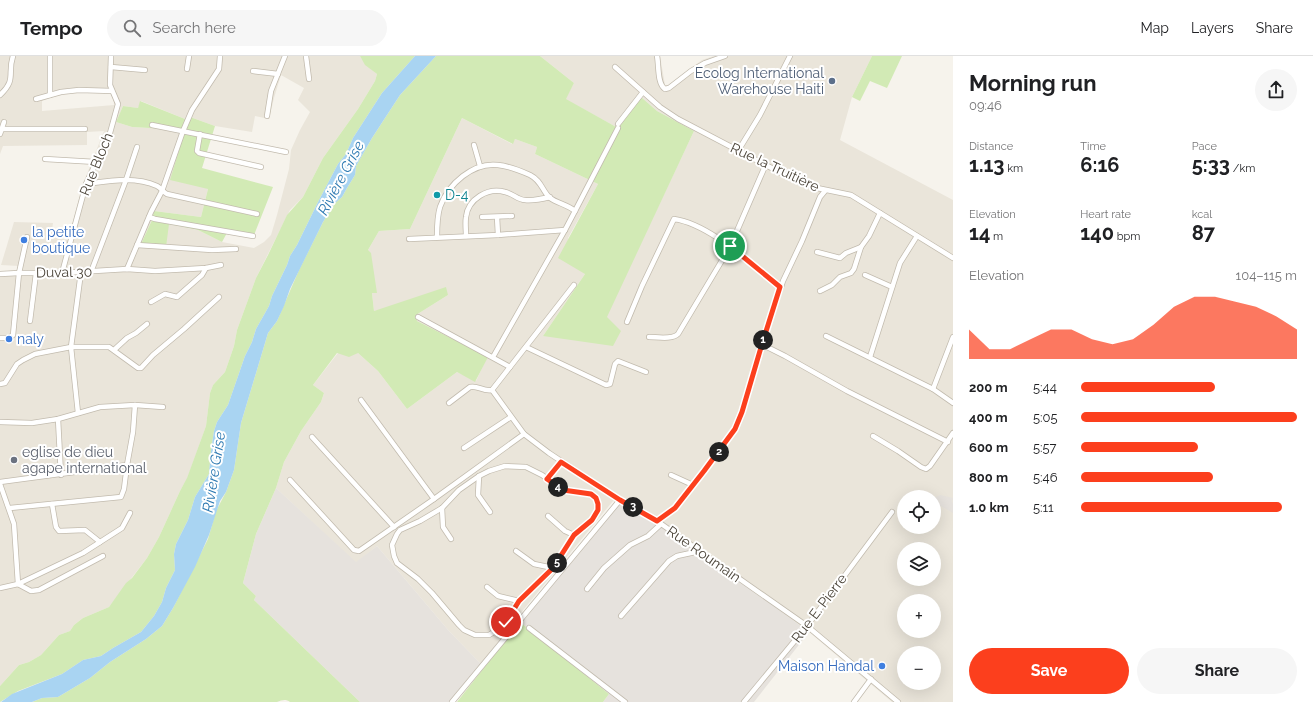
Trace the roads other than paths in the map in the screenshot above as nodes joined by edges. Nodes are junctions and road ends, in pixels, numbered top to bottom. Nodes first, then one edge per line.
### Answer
1 (13, 56) edge
2 (50, 56) edge
3 (111, 56) edge
4 (189, 56) edge
5 (220, 56) edge
6 (285, 56) edge
7 (306, 56) edge
8 (657, 56) edge
9 (725, 56) edge
10 (790, 56) edge
11 (111, 67) junction
12 (614, 67) dead end
13 (187, 69) dead end
14 (145, 70) dead end
15 (253, 71) dead end
16 (278, 74) junction
17 (309, 79) dead end
18 (112, 91) junction
19 (643, 92) junction
20 (0, 95) edge
21 (50, 95) junction
22 (36, 99) dead end
23 (267, 116) dead end
24 (4, 122) dead end
25 (152, 125) dead end
26 (85, 129) dead end
27 (183, 131) junction
28 (1, 132) edge
29 (200, 134) junction
30 (474, 145) dead end
31 (137, 147) dead end
32 (738, 151) junction
33 (286, 152) dead end
34 (45, 159) dead end
35 (96, 162) junction
36 (766, 164) junction
37 (480, 166) junction
38 (261, 167) dead end
39 (126, 180) junction
40 (86, 184) junction
41 (162, 190) junction
42 (825, 191) junction
43 (550, 197) junction
44 (575, 211) junction
45 (880, 213) junction
46 (150, 214) junction
47 (257, 214) dead end
48 (512, 216) dead end
49 (482, 217) dead end
50 (497, 217) junction
51 (565, 230) junction
52 (498, 235) junction
53 (253, 236) dead end
54 (466, 236) junction
55 (917, 236) junction
56 (27, 237) dead end
57 (437, 237) junction
58 (409, 238) dead end
59 (136, 245) junction
60 (730, 246) junction
61 (860, 247) junction
62 (236, 249) dead end
63 (817, 252) dead end
64 (953, 258) edge
65 (222, 265) dead end
66 (206, 268) junction
67 (127, 269) junction
68 (81, 272) junction
69 (91, 272) junction
70 (20, 273) junction
71 (36, 273) junction
72 (62, 273) junction
73 (0, 274) edge
74 (866, 275) dead end
75 (574, 285) dead end
76 (780, 287) junction
77 (892, 287) junction
78 (820, 291) dead end
79 (219, 297) dead end
80 (151, 302) dead end
81 (418, 317) dead end
82 (30, 321) dead end
83 (627, 322) dead end
84 (147, 324) dead end
85 (826, 336) dead end
86 (953, 336) edge
87 (649, 337) dead end
88 (0, 338) edge
89 (762, 344) junction
90 (70, 347) junction
91 (526, 347) junction
92 (114, 350) junction
93 (493, 357) junction
94 (870, 357) junction
95 (510, 367) junction
96 (646, 372) dead end
97 (0, 384) edge
98 (933, 389) junction
99 (492, 390) junction
100 (361, 400) dead end
101 (449, 403) dead end
102 (953, 403) edge
103 (135, 405) junction
104 (163, 407) dead end
105 (78, 413) junction
106 (511, 417) junction
107 (58, 419) junction
108 (0, 422) edge
109 (953, 433) edge
110 (524, 434) junction
111 (873, 436) dead end
112 (312, 437) dead end
113 (948, 442) junction
114 (464, 448) dead end
115 (561, 462) junction
116 (127, 465) junction
117 (60, 475) junction
118 (671, 475) dead end
119 (479, 476) junction
120 (547, 479) junction
121 (290, 480) dead end
122 (0, 483) edge
123 (693, 485) junction
124 (434, 499) junction
125 (620, 500) junction
126 (52, 504) junction
127 (10, 508) junction
128 (442, 508) junction
129 (490, 512) dead end
130 (892, 512) dead end
131 (130, 513) dead end
132 (548, 516) dead end
133 (659, 523) junction
134 (394, 527) junction
135 (574, 535) junction
136 (451, 539) dead end
137 (100, 542) junction
138 (516, 551) dead end
139 (700, 551) junction
140 (103, 556) dead end
141 (553, 568) junction
142 (18, 584) junction
143 (487, 587) dead end
144 (0, 588) edge
145 (588, 589) dead end
146 (519, 601) junction
147 (621, 616) dead end
148 (807, 626) junction
149 (529, 628) dead end
150 (871, 678) junction
151 (452, 702) edge
152 (625, 702) edge
153 (744, 702) edge
154 (854, 702) edge
155 (898, 702) edge

1 - 20 street
2 - 21 street
3 - 11 street, Rue Bloch
4 - 13 street
5 - 27 street
6 - 16 street
7 - 17 street
8 - 9 street
10 - 32 street
11 - 14 street
11 - 18 street, Rue Bloch
12 - 19 street, Rue la Truitière
15 - 16 street
16 - 23 street
18 - 21 street
18 - 35 street, Rue Bloch
19 - 32 street, Rue la Truitière
19 - 44 street
21 - 22 street
24 - 28 street
25 - 27 street
26 - 28 street
27 - 29 street
27 - 41 street
29 - 33 street
29 - 38 street
30 - 37 street
31 - 39 street
32 - 36 street, Rue la Truitière
34 - 35 street
35 - 40 street, Rue Bloch
36 - 42 street, Rue la Truitière
36 - 60 street
37 - 43 street
37 - 57 street
39 - 40 street
39 - 41 street
39 - 69 street
40 - 72 street, Rue Bloch
41 - 46 street
41 - 47 street
42 - 45 street, Rue la Truitière
42 - 76 street
43 - 44 street
43 - 54 street
44 - 51 street
45 - 55 street, Rue la Truitière
45 - 61 street
46 - 53 street
46 - 59 street
48 - 50 street
49 - 50 street
50 - 52 street
51 - 52 street
51 - 93 street
52 - 54 street
54 - 57 street
55 - 64 street, Rue la Truitière
55 - 77 street
56 - 70 street
57 - 58 street
59 - 62 street
59 - 67 street
60 - 76 street
60 - 83 street
60 - 87 street
61 - 63 street
61 - 78 street
65 - 66 street, Duval 30
66 - 67 street, Duval 30
66 - 80 street
67 - 69 street, Duval 30
68 - 69 street, Duval 30
68 - 72 street, Duval 30
68 - 90 street
70 - 71 street, Duval 30
70 - 73 street, Duval 30
70 - 88 street
71 - 72 street, Duval 30
71 - 82 street
74 - 77 street
75 - 91 street
76 - 89 street
77 - 94 street
79 - 92 street
81 - 93 street
84 - 92 street
85 - 94 street
86 - 98 street
89 - 113 street
89 - 123 street
90 - 92 street
90 - 97 street
90 - 105 street
91 - 95 street
91 - 96 street
93 - 95 street
94 - 98 street
95 - 99 street
98 - 102 street
99 - 101 street
99 - 106 street, Rue Roumain
100 - 124 street
103 - 104 street
103 - 105 street
103 - 116 street
105 - 107 street
106 - 110 street, Rue Roumain
106 - 114 street
107 - 108 street
107 - 117 street
109 - 113 street
110 - 115 street, Rue Roumain
110 - 124 street
111 - 113 street
112 - 134 street
115 - 120 street
115 - 125 street, Rue Roumain
116 - 117 street
116 - 126 street
117 - 122 street
118 - 123 street
119 - 120 street
119 - 128 street
119 - 129 street
120 - 135 street
121 - 134 street
122 - 127 street
123 - 133 street
124 - 134 street
125 - 133 street, Rue Roumain
125 - 151 street
126 - 127 street
126 - 137 street
127 - 142 street
128 - 136 street
128 - 146 street
130 - 148 street, Rue E. Pierre
131 - 137 street
132 - 135 street
133 - 139 street, Rue Roumain
133 - 145 street
135 - 141 street
137 - 142 street
138 - 141 street
139 - 147 street
139 - 148 street, Rue Roumain
140 - 142 street
141 - 146 street
142 - 144 street
143 - 146 street
148 - 150 street, Rue Roumain
148 - 153 street, Rue E. Pierre
149 - 152 street
150 - 154 street
150 - 155 street, Rue Roumain

